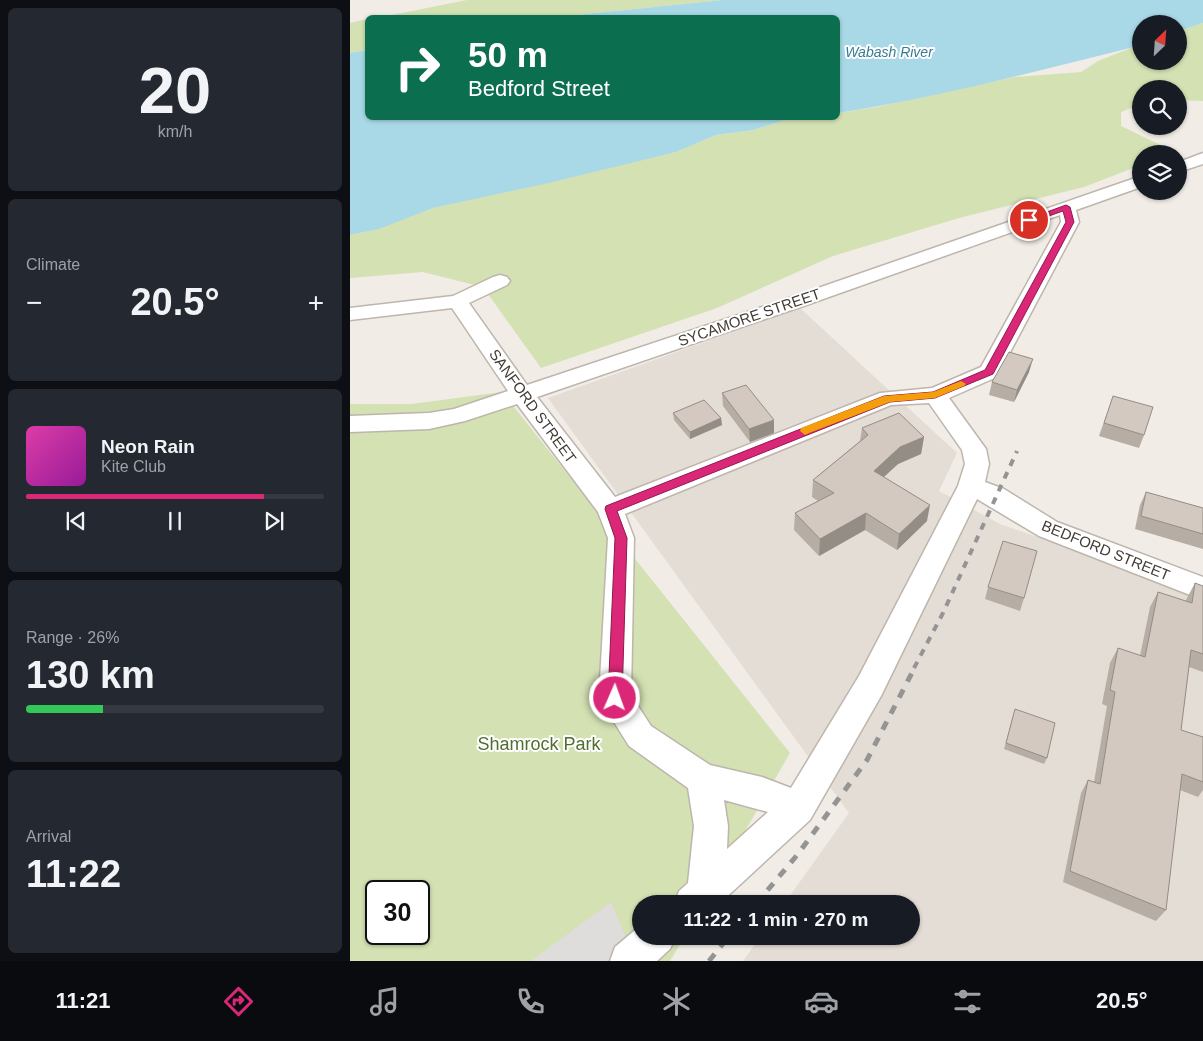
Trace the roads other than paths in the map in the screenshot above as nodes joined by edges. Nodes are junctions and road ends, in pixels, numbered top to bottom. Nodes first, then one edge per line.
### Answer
1 (1203, 158) edge
2 (1187, 164) edge
3 (1132, 183) edge
4 (1066, 207) junction
5 (500, 281) dead end
6 (457, 301) junction
7 (350, 314) edge
8 (522, 394) junction
9 (935, 395) junction
10 (350, 424) edge
11 (971, 486) junction
12 (610, 509) junction
13 (1203, 589) edge
14 (704, 779) junction
15 (798, 808) junction
16 (699, 895) edge
17 (701, 895) edge
18 (647, 945) edge
19 (629, 961) edge

1 - 2 street
3 - 4 street, SYCAMORE STREET
4 - 8 street, SYCAMORE STREET
4 - 9 street
5 - 6 street
6 - 7 street
6 - 8 street, SANFORD STREET
8 - 10 street, SYCAMORE STREET
8 - 12 street, SANFORD STREET
9 - 11 street
9 - 12 street
11 - 13 street, BEDFORD STREET
11 - 15 street
12 - 14 street, SANFORD STREET
14 - 15 street
14 - 16 street
15 - 17 street
18 - 19 street

